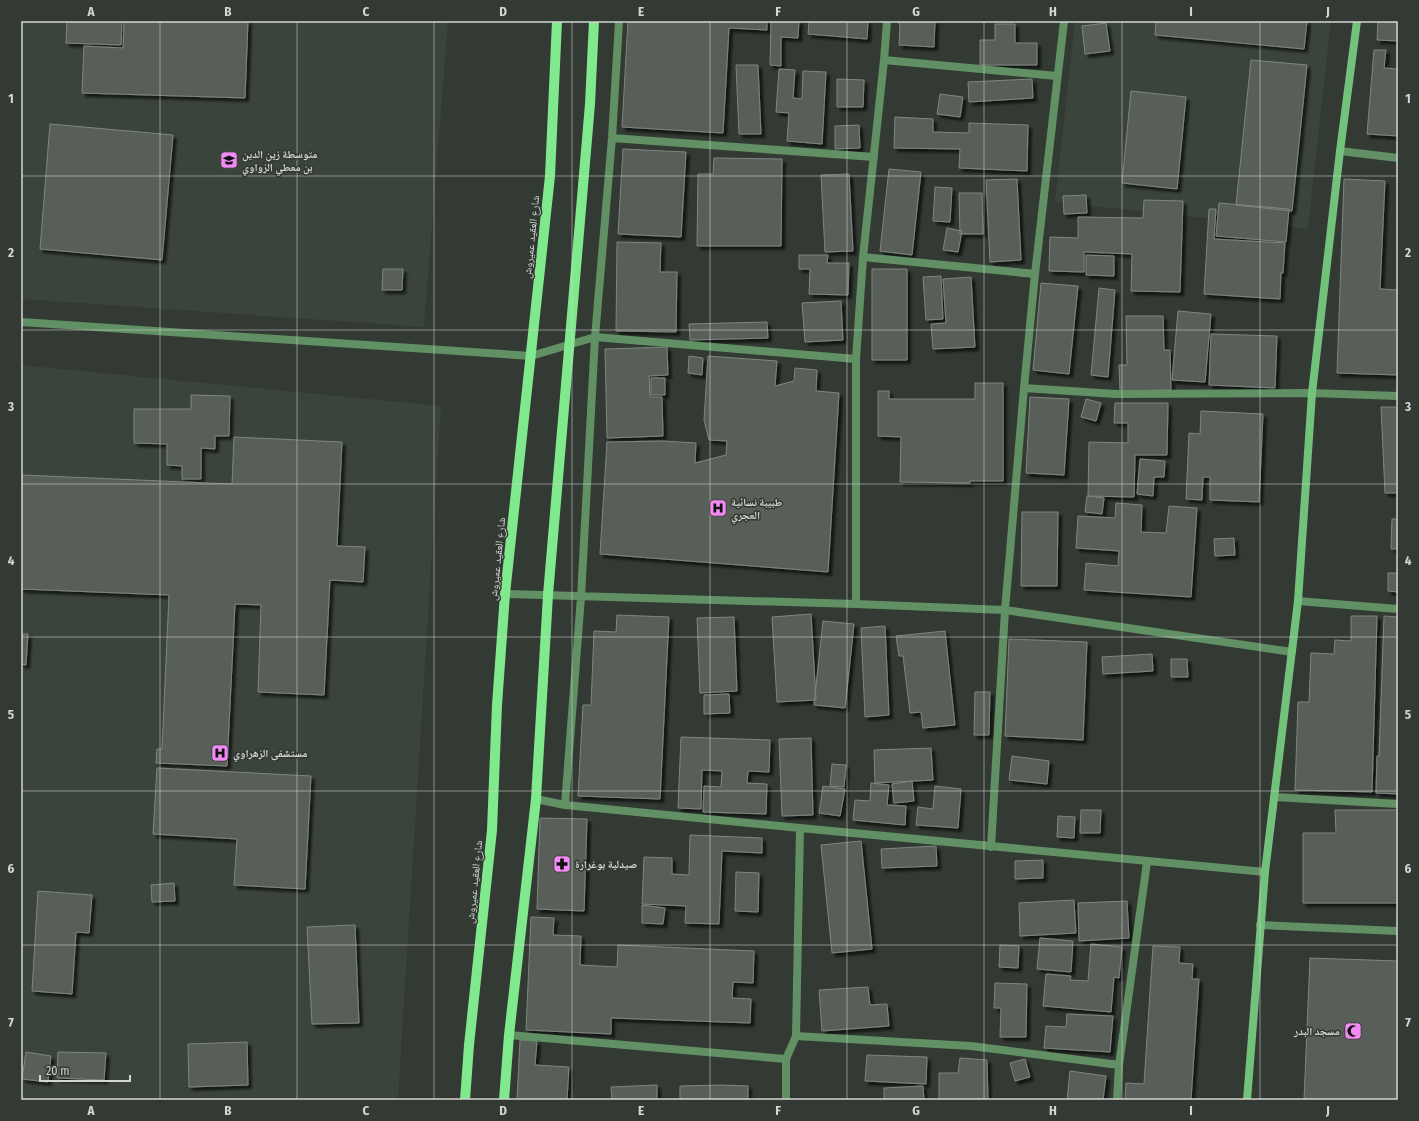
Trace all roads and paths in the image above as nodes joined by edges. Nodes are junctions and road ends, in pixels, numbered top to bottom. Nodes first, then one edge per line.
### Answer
1 (557, 21) edge
2 (594, 21) edge
3 (620, 21) edge
4 (887, 21) edge
5 (1064, 21) edge
6 (1357, 21) edge
7 (884, 60) junction
8 (1057, 76) junction
9 (612, 138) junction
10 (1340, 151) junction
11 (874, 157) junction
12 (1398, 158) edge
13 (863, 257) junction
14 (1035, 274) junction
15 (21, 322) edge
16 (595, 337) junction
17 (570, 343) junction
18 (531, 356) junction
19 (856, 359) junction
20 (1024, 388) junction
21 (1312, 393) junction
22 (1398, 396) edge
23 (505, 594) junction
24 (548, 595) junction
25 (581, 597) junction
26 (1298, 601) junction
27 (856, 604) junction
28 (1398, 609) edge
29 (1004, 610) junction
30 (1292, 652) junction
31 (1274, 797) junction
32 (536, 799) junction
33 (1398, 804) edge
34 (565, 805) junction
35 (800, 828) junction
36 (991, 847) junction
37 (1147, 862) junction
38 (1265, 872) junction
39 (1260, 925) junction
40 (1398, 931) edge
41 (509, 1035) junction
42 (796, 1036) junction
43 (786, 1059) junction
44 (1119, 1065) junction
45 (465, 1100) edge
46 (504, 1100) edge
47 (786, 1100) edge
48 (1117, 1100) edge
49 (1247, 1100) edge

1 - 18 main road, شارع العقيد عميروش
2 - 17 main road
3 - 9 street
4 - 7 street
5 - 8 street
6 - 10 street
7 - 8 street
7 - 11 street
8 - 14 street
9 - 11 street
9 - 16 street
10 - 12 street
10 - 21 street
11 - 13 street
13 - 14 street
13 - 19 street
14 - 20 street
15 - 18 street
16 - 17 street
16 - 19 street
16 - 25 street
17 - 18 street
17 - 24 main road
18 - 23 main road, شارع العقيد عميروش
19 - 27 street
20 - 21 street
20 - 29 street
21 - 22 street
21 - 26 street
23 - 24 street
23 - 45 main road, شارع العقيد عميروش
24 - 25 street
24 - 32 main road
25 - 27 street
25 - 34 street
26 - 28 street
26 - 30 street
27 - 29 street
29 - 30 street
29 - 36 street
30 - 31 street
31 - 33 street
31 - 38 street
32 - 34 street
32 - 41 main road
34 - 35 street
35 - 36 street
35 - 42 street
36 - 37 street
37 - 38 street
37 - 44 street
38 - 39 street
39 - 40 street
39 - 49 street
41 - 43 street
41 - 46 main road
42 - 43 street
42 - 44 street
43 - 47 street
44 - 48 street

